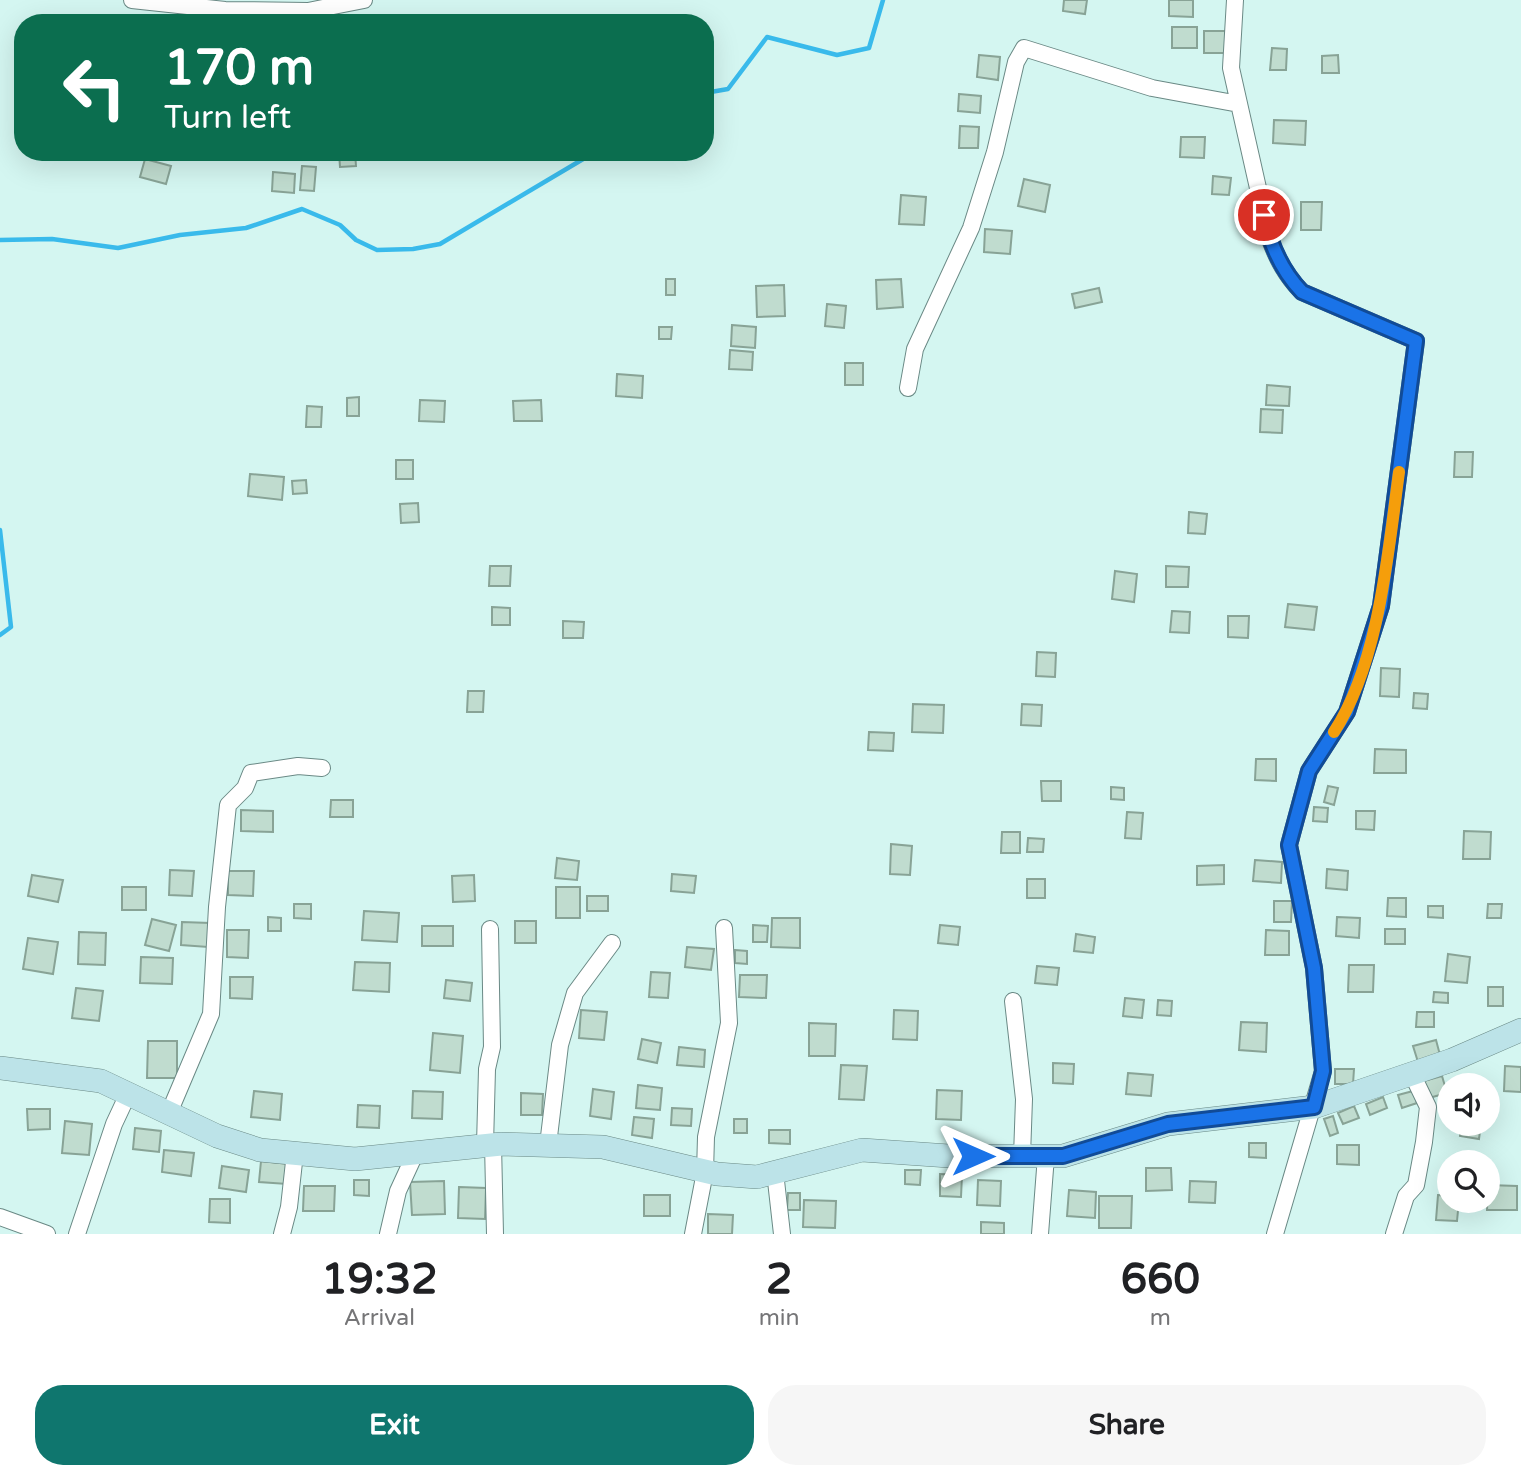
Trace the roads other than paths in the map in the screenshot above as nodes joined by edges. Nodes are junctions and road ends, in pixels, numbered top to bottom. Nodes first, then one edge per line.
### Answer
1 (132, 0) edge
2 (364, 0) edge
3 (1235, 0) edge
4 (1239, 104) junction
5 (908, 388) dead end
6 (322, 768) dead end
7 (724, 928) dead end
8 (490, 929) dead end
9 (612, 943) dead end
10 (1013, 1001) dead end
11 (1521, 1030) edge
12 (0, 1068) edge
13 (1412, 1074) junction
14 (128, 1094) junction
15 (1314, 1107) junction
16 (169, 1113) junction
17 (489, 1144) junction
18 (548, 1145) junction
19 (416, 1152) junction
20 (295, 1153) junction
21 (1022, 1156) junction
22 (1046, 1156) junction
23 (705, 1172) junction
24 (775, 1172) junction
25 (0, 1217) edge
26 (47, 1234) edge
27 (77, 1234) edge
28 (282, 1234) edge
29 (387, 1234) edge
30 (495, 1234) edge
31 (692, 1234) edge
32 (782, 1234) edge
33 (1040, 1234) edge
34 (1275, 1234) edge
35 (1394, 1234) edge

1 - 2 street
3 - 4 street
4 - 5 street
4 - 15 street
6 - 16 street
7 - 23 street
8 - 17 street
9 - 18 street
10 - 21 street
11 - 13 main road
12 - 14 main road
13 - 15 main road
13 - 35 street
14 - 16 main road
14 - 27 street
15 - 22 main road
15 - 34 street
16 - 20 main road
17 - 18 main road
17 - 19 main road
17 - 30 street
18 - 23 main road
19 - 20 main road
19 - 29 street
20 - 28 street
21 - 22 main road
21 - 24 main road
22 - 33 street
23 - 24 main road
23 - 31 street
24 - 32 street
25 - 26 street

